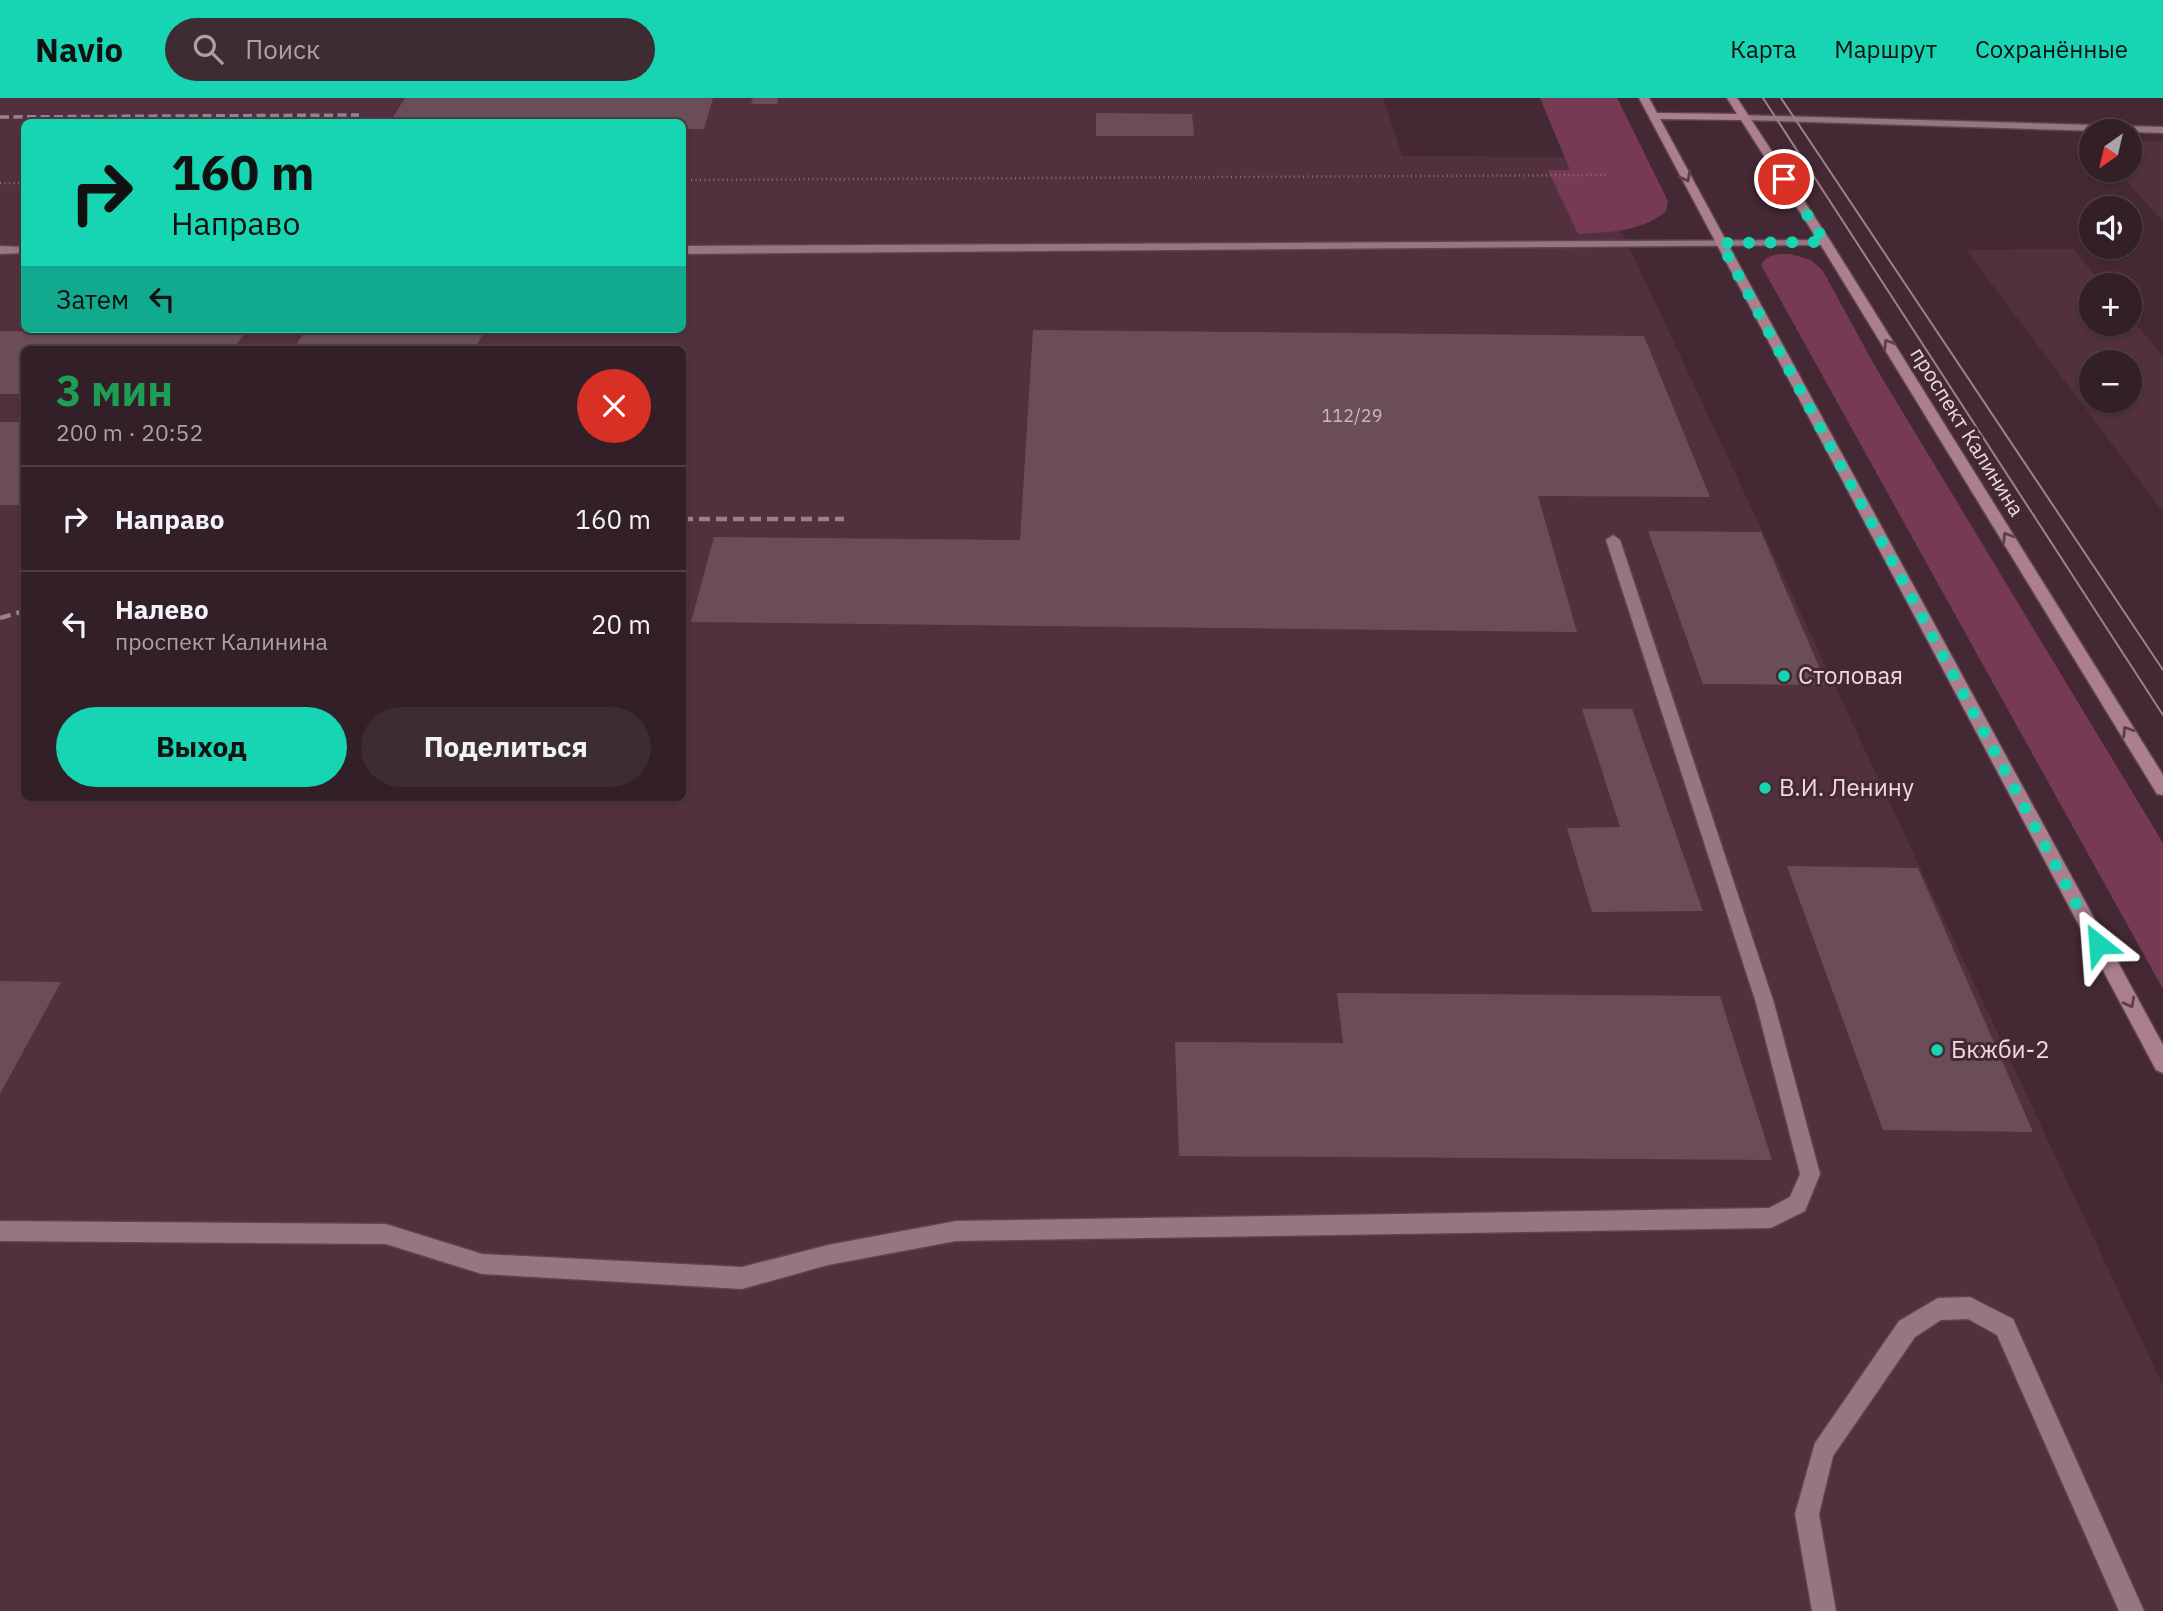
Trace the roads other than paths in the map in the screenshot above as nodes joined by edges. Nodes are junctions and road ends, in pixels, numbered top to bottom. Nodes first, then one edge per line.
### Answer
1 (1644, 98) edge
2 (1732, 98) edge
3 (1654, 116) junction
4 (1744, 117) junction
5 (2163, 130) edge
6 (1825, 242) junction
7 (1721, 243) junction
8 (0, 250) edge
9 (21, 250) edge
10 (686, 250) edge
11 (1614, 540) dead end
12 (2163, 789) edge
13 (2163, 1064) edge
14 (0, 1231) edge
15 (1824, 1611) edge
16 (2132, 1611) edge

1 - 3 main road
2 - 4 main road, проспект Калинина
3 - 4 main road
3 -> 7 main road
4 - 5 street
4 - 6 main road, проспект Калинина
6 - 7 street
12 -> 6 main road, проспект Калинина
7 - 10 street
7 -> 13 main road
8 - 9 street
11 - 14 street
15 - 16 street

